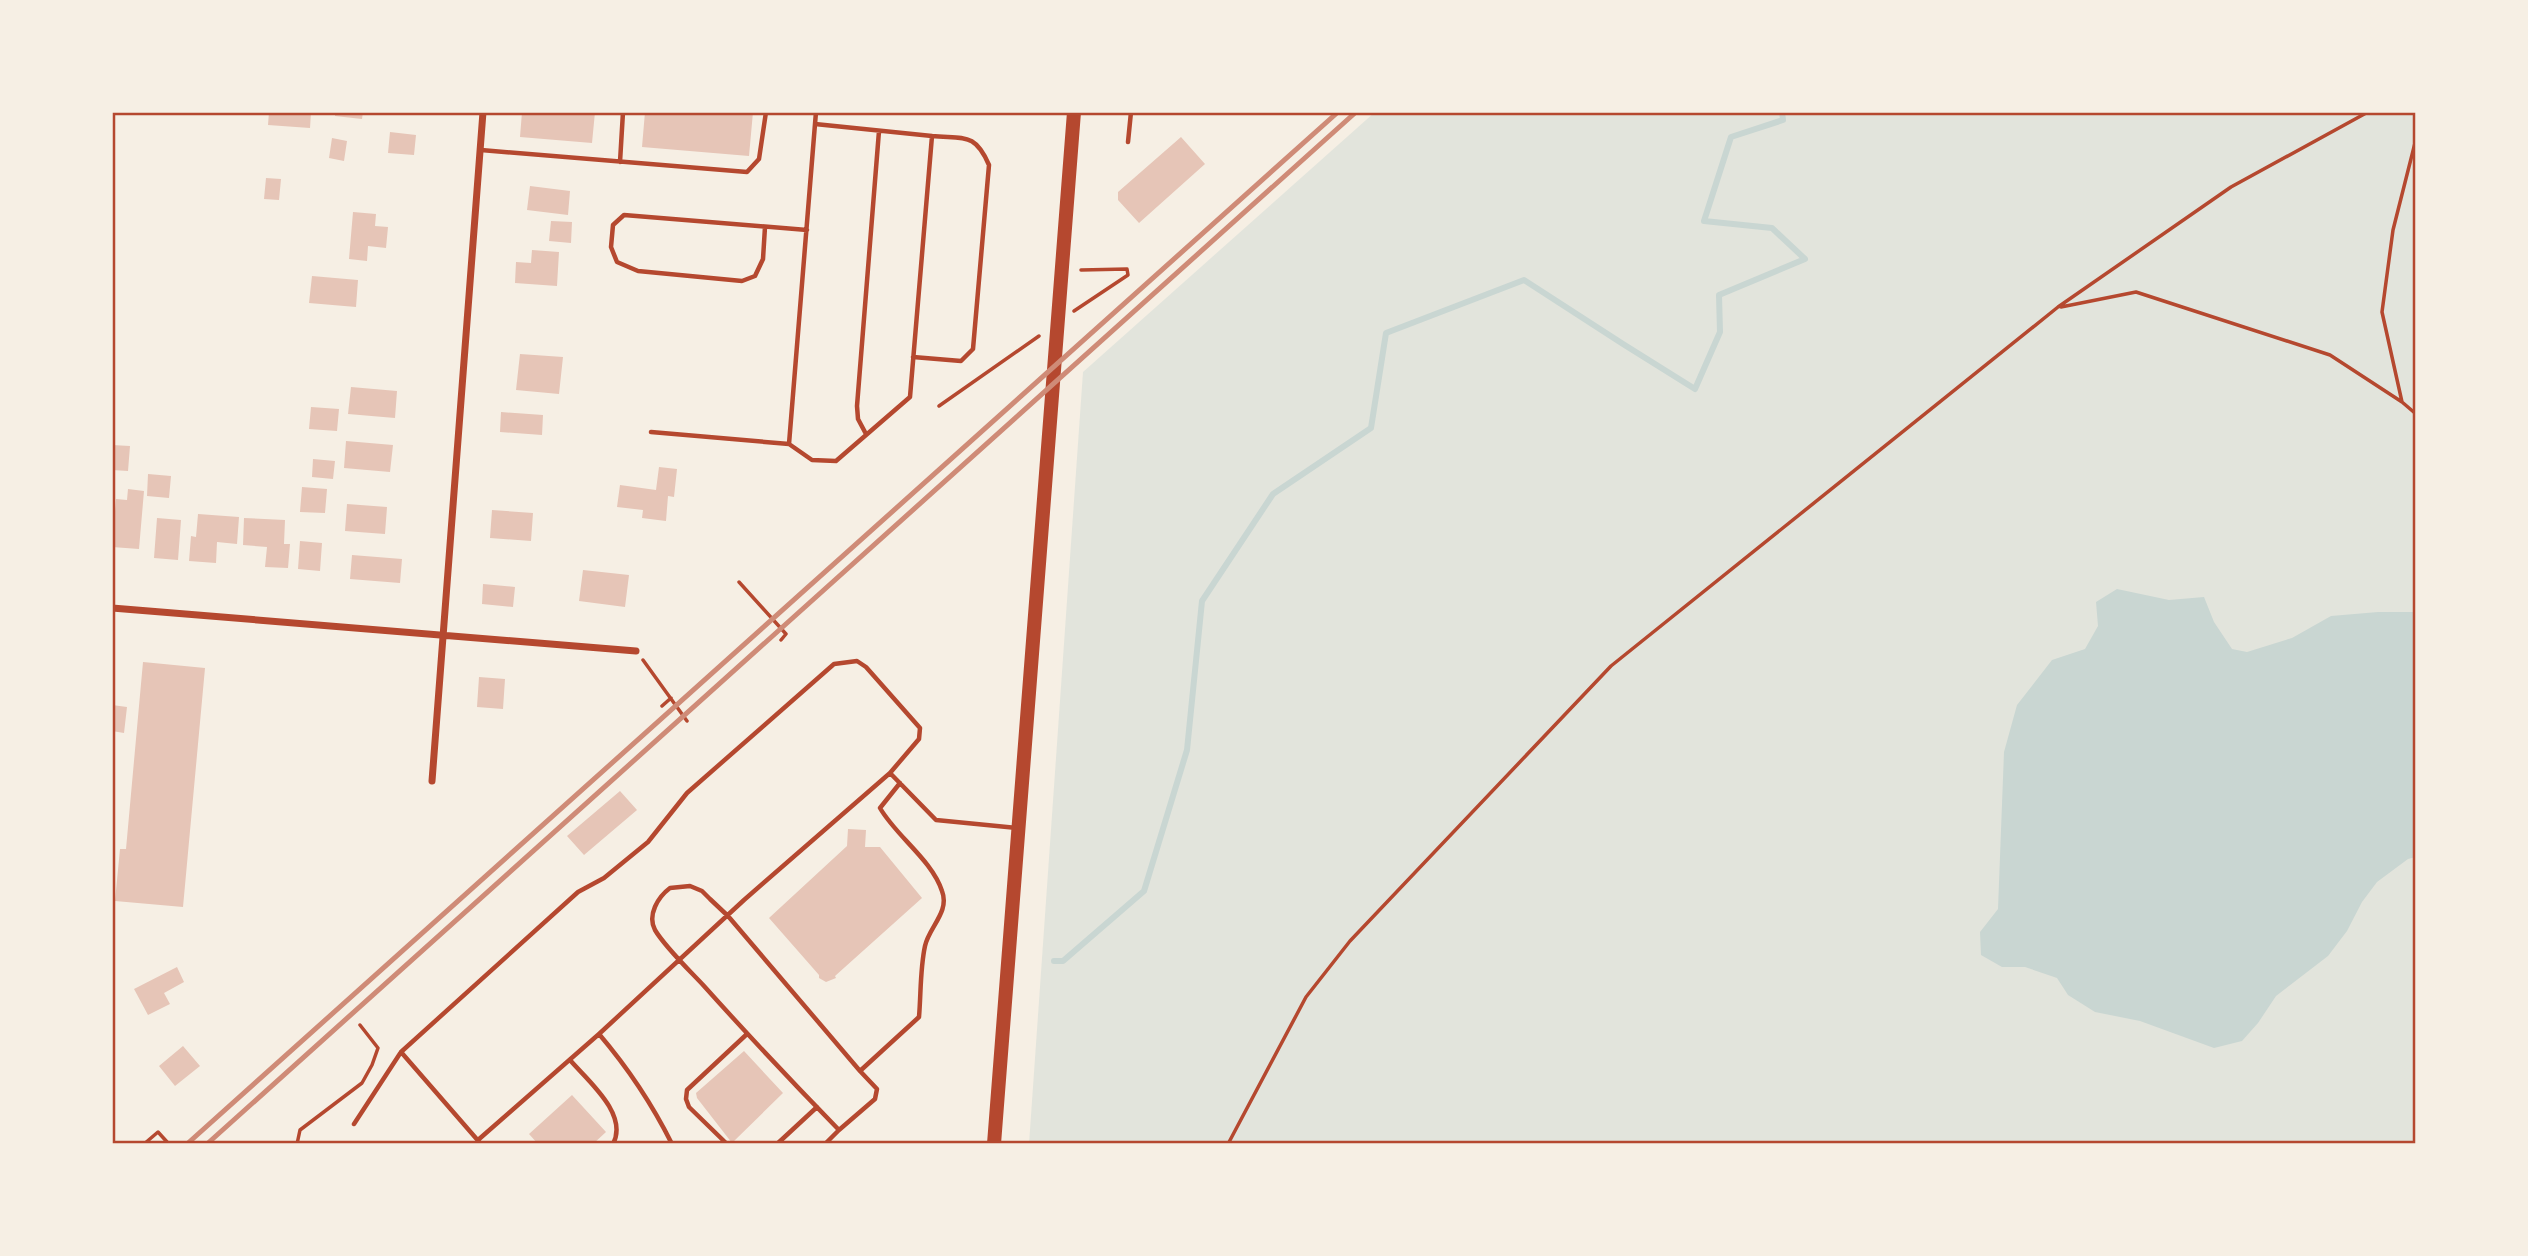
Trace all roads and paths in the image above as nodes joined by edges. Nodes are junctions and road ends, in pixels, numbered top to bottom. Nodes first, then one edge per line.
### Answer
1 (482, 112) edge
2 (623, 112) edge
3 (766, 112) edge
4 (816, 112) edge
5 (1074, 112) edge
6 (1131, 112) edge
7 (2368, 112) edge
8 (815, 124) junction
9 (879, 131) junction
10 (932, 136) junction
11 (2416, 139) edge
12 (1128, 142) dead end
13 (480, 150) junction
14 (620, 162) junction
15 (765, 228) junction
16 (807, 230) junction
17 (1081, 270) dead end
18 (1089, 300) dead end
19 (2059, 307) junction
20 (1015, 354) dead end
21 (913, 358) junction
22 (2402, 402) junction
23 (939, 406) dead end
24 (2416, 414) edge
25 (651, 432) dead end
26 (866, 435) junction
27 (789, 444) junction
28 (739, 582) dead end
29 (112, 608) edge
30 (443, 636) junction
31 (781, 640) dead end
32 (636, 651) dead end
33 (647, 666) dead end
34 (672, 698) junction
35 (662, 706) dead end
36 (687, 721) dead end
37 (890, 773) junction
38 (432, 781) dead end
39 (900, 783) junction
40 (1019, 828) junction
41 (728, 916) junction
42 (680, 959) junction
43 (360, 1025) dead end
44 (599, 1034) junction
45 (747, 1034) junction
46 (401, 1052) junction
47 (570, 1060) junction
48 (860, 1071) junction
49 (817, 1107) junction
50 (354, 1124) dead end
51 (839, 1130) junction
52 (480, 1142) edge
53 (168, 1143) edge
54 (144, 1144) edge
55 (297, 1144) edge
56 (613, 1144) edge
57 (672, 1144) edge
58 (727, 1144) edge
59 (777, 1144) edge
60 (825, 1144) edge
61 (994, 1144) edge
62 (1228, 1144) edge

1 - 13 street
2 - 14 lane
3 - 14 lane
4 - 8 lane
5 - 40 main road
6 - 12 lane
7 - 19 path
8 - 9 lane
8 - 16 lane
9 - 10 lane
9 - 26 lane
10 - 21 lane
10 - 21 lane
11 - 22 path
13 - 14 lane
13 - 30 street
15 - 15 lane
15 - 16 lane
16 - 27 lane
17 - 18 path
19 - 22 path
19 - 62 path
20 - 23 path
21 - 26 lane
22 - 24 path
25 - 27 lane
26 - 27 lane
28 - 31 path
29 - 30 street
30 - 32 street
30 - 38 street
33 - 34 path
34 - 35 path
34 - 36 path
37 - 39 lane
37 - 41 lane
37 - 46 lane
39 - 40 lane
39 - 48 lane
40 - 61 main road
41 - 42 lane
41 - 42 lane
41 - 48 lane
42 - 44 lane
42 - 45 lane
43 - 55 path
44 - 47 lane
44 - 57 lane
45 - 49 lane
45 - 58 lane
46 - 50 lane
46 - 52 lane
47 - 52 lane
47 - 56 lane
48 - 51 lane
49 - 51 lane
49 - 59 lane
51 - 60 lane
53 - 54 path

